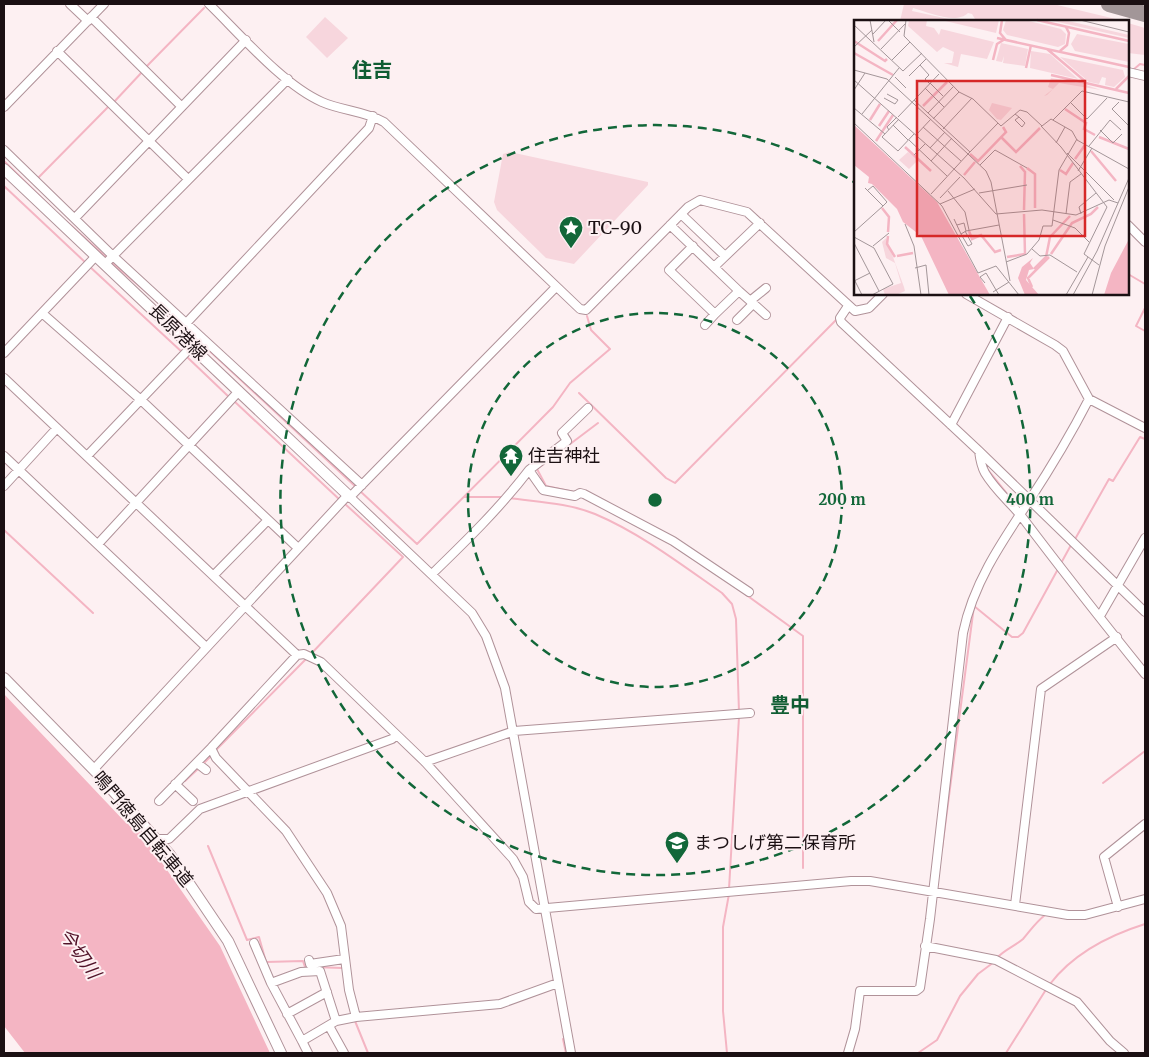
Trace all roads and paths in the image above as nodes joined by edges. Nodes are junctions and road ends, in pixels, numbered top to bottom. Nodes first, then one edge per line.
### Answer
1 (70, 4) edge
2 (104, 4) edge
3 (209, 4) edge
4 (89, 19) junction
5 (246, 40) junction
6 (57, 52) junction
7 (1129, 72) edge
8 (1145, 76) edge
9 (288, 79) junction
10 (181, 106) junction
11 (4, 107) edge
12 (373, 116) junction
13 (148, 141) junction
14 (4, 150) edge
15 (4, 169) edge
16 (188, 179) junction
17 (681, 214) junction
18 (75, 218) junction
19 (760, 223) junction
20 (670, 225) junction
21 (1129, 226) edge
22 (1145, 242) edge
23 (693, 246) junction
24 (96, 256) junction
25 (113, 256) junction
26 (725, 256) junction
27 (105, 264) junction
28 (714, 267) junction
29 (555, 288) junction
30 (766, 288) dead end
31 (738, 291) junction
32 (882, 295) edge
33 (968, 295) edge
34 (752, 302) junction
35 (848, 306) junction
36 (42, 313) junction
37 (715, 314) junction
38 (766, 315) dead end
39 (1008, 318) junction
40 (737, 320) dead end
41 (187, 323) junction
42 (705, 325) dead end
43 (178, 332) junction
44 (192, 346) junction
45 (4, 353) edge
46 (4, 378) edge
47 (239, 391) junction
48 (1089, 399) junction
49 (141, 400) junction
50 (588, 408) dead end
51 (951, 425) junction
52 (57, 428) junction
53 (1145, 428) edge
54 (189, 446) junction
55 (979, 451) junction
56 (4, 456) edge
57 (87, 456) junction
58 (19, 469) junction
59 (529, 470) junction
60 (362, 485) junction
61 (4, 486) edge
62 (349, 496) junction
63 (1029, 500) junction
64 (136, 503) junction
65 (1020, 514) junction
66 (268, 520) junction
67 (1145, 538) edge
68 (98, 544) junction
69 (298, 548) junction
70 (432, 574) junction
71 (214, 575) junction
72 (1118, 586) junction
73 (749, 592) dead end
74 (245, 604) junction
75 (1145, 612) edge
76 (1100, 616) junction
77 (1117, 637) junction
78 (206, 647) junction
79 (297, 654) junction
80 (1145, 674) edge
81 (4, 678) edge
82 (750, 713) dead end
83 (514, 731) junction
84 (397, 735) junction
85 (211, 748) junction
86 (425, 762) junction
87 (197, 763) junction
88 (94, 769) junction
89 (206, 770) dead end
90 (175, 784) junction
91 (249, 791) junction
92 (158, 801) dead end
93 (193, 801) dead end
94 (1145, 824) edge
95 (156, 839) junction
96 (933, 892) junction
97 (1145, 899) edge
98 (1015, 905) junction
99 (1118, 907) junction
100 (544, 908) junction
101 (254, 943) dead end
102 (926, 946) junction
103 (309, 960) dead end
104 (344, 960) junction
105 (271, 983) junction
106 (558, 983) junction
107 (327, 992) junction
108 (287, 1014) junction
109 (356, 1017) junction
110 (332, 1023) junction
111 (302, 1041) junction
112 (281, 1053) edge
113 (308, 1053) edge
114 (344, 1053) edge
115 (571, 1053) edge
116 (848, 1053) edge
117 (1124, 1053) edge

1 - 4 street
2 - 4 street
3 - 5 street
4 - 6 street
4 - 10 street
5 - 9 street
5 - 10 street
6 - 11 street
6 - 13 street
7 - 8 street
9 - 12 street
9 - 16 street
10 - 13 street
12 - 29 street
12 - 41 street
13 - 16 street
13 - 18 street
14 - 18 street
15 - 24 main road, 長原港線
16 - 25 street
17 - 19 street
17 - 20 street
17 - 26 street
18 - 25 street
19 - 26 street
19 - 35 street
20 - 23 street
20 - 29 street
21 - 22 street
23 - 28 street
23 - 37 street
24 - 27 main road, 長原港線
24 - 36 street
25 - 27 street
25 - 41 street
26 - 28 street
27 - 43 main road, 長原港線
28 - 31 street
29 - 60 street
30 - 34 street
31 - 34 street
31 - 37 street
32 - 35 street
33 - 39 street
34 - 38 street
34 - 40 street
35 - 51 street
36 - 45 street
36 - 49 street
37 - 42 street
39 - 48 street
39 - 51 street
41 - 43 street
41 - 60 street
43 - 44 main road, 長原港線
44 - 47 main road, 長原港線
44 - 49 street
46 - 52 street
47 - 54 street
47 - 62 main road, 長原港線
48 - 53 street
48 - 63 street
49 - 54 street
49 - 57 street
50 - 59 street
51 - 55 street
52 - 57 street
52 - 58 street
54 - 64 street
54 - 66 street
55 - 63 street
55 - 65 street
56 - 58 street
57 - 64 street
58 - 61 street
58 - 68 street
59 - 70 street
59 - 73 street
60 - 62 street
62 - 69 street
62 - 70 street
63 - 65 street
63 - 72 street
64 - 68 street
64 - 71 street
65 - 76 street
65 - 96 street
66 - 69 street
66 - 71 street
67 - 72 street
68 - 78 street
69 - 74 street
70 - 83 street
71 - 74 street
72 - 75 street
72 - 76 street
74 - 78 street
74 - 79 street
76 - 77 street
77 - 80 street
77 - 98 street
78 - 88 street
79 - 84 street
79 - 85 street
81 - 88 main road, 鳴門徳島自転車道
82 - 83 street
83 - 86 street
83 - 100 street
84 - 86 street
84 - 91 street
85 - 87 street
85 - 91 street
86 - 100 street
87 - 89 street
87 - 90 street
88 - 95 main road, 鳴門徳島自転車道
90 - 92 street
90 - 93 street
91 - 95 street
91 - 104 street
94 - 99 street
95 - 112 main road, 鳴門徳島自転車道
96 - 98 street
96 - 100 street
96 - 102 street
97 - 99 street
98 - 99 street
100 - 106 street
101 - 105 street
102 - 116 street
102 - 117 street
103 - 104 street
104 - 109 street
105 - 107 street
105 - 108 street
106 - 109 street
106 - 115 street
107 - 108 street
107 - 110 street
108 - 111 street
109 - 110 street
110 - 111 street
110 - 114 street
111 - 113 street

